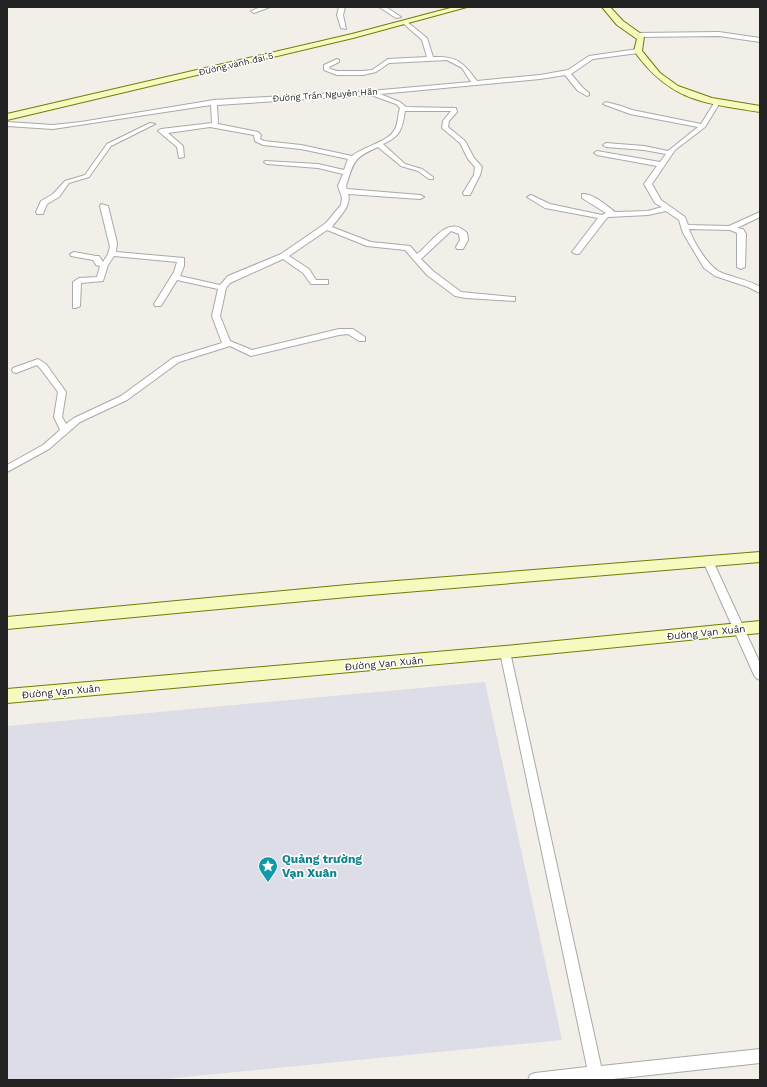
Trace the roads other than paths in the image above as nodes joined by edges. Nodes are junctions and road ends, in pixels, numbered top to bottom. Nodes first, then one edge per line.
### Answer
1 (267, 7) edge
2 (342, 7) edge
3 (382, 7) edge
4 (436, 7) edge
5 (463, 7) edge
6 (606, 7) edge
7 (254, 11) dead end
8 (398, 17) junction
9 (406, 23) junction
10 (344, 28) dead end
11 (637, 34) junction
12 (760, 40) edge
13 (638, 51) junction
14 (431, 60) junction
15 (337, 61) dead end
16 (567, 73) junction
17 (475, 83) junction
18 (370, 93) junction
19 (587, 94) dead end
20 (718, 101) junction
21 (214, 102) junction
22 (606, 104) dead end
23 (7, 109) edge
24 (404, 109) junction
25 (760, 109) edge
26 (137, 114) junction
27 (7, 117) edge
28 (7, 124) edge
29 (152, 124) junction
30 (215, 125) junction
31 (703, 126) junction
32 (163, 132) junction
33 (380, 144) junction
34 (606, 145) dead end
35 (597, 153) dead end
36 (670, 153) junction
37 (181, 157) dead end
38 (353, 158) junction
39 (267, 162) dead end
40 (663, 165) junction
41 (347, 173) junction
42 (431, 178) dead end
43 (342, 191) junction
44 (467, 193) dead end
45 (585, 196) dead end
46 (420, 197) dead end
47 (531, 197) dead end
48 (104, 206) dead end
49 (668, 208) junction
50 (40, 212) dead end
51 (612, 214) junction
52 (760, 214) edge
53 (603, 217) junction
54 (326, 227) junction
55 (685, 227) junction
56 (730, 228) junction
57 (460, 247) dead end
58 (576, 252) dead end
59 (74, 254) dead end
60 (112, 254) junction
61 (284, 256) junction
62 (417, 258) junction
63 (104, 265) junction
64 (741, 267) dead end
65 (176, 277) junction
66 (325, 282) dead end
67 (222, 288) junction
68 (760, 290) edge
69 (512, 299) dead end
70 (158, 304) dead end
71 (76, 306) dead end
72 (362, 339) dead end
73 (227, 344) junction
74 (16, 370) dead end
75 (65, 430) junction
76 (8, 467) edge
77 (760, 557) edge
78 (708, 561) junction
79 (7, 623) edge
80 (760, 627) edge
81 (739, 629) junction
82 (506, 652) junction
83 (760, 675) edge
84 (7, 696) edge
85 (760, 1056) edge
86 (596, 1077) edge
87 (535, 1080) edge

1 - 7 street
2 - 10 street
3 - 8 street
4 - 8 street, Đường vành đai 5
5 - 9 street, Đường vành đai 5
6 - 11 street
8 - 23 street, Đường vành đai 5
9 - 14 street
9 - 27 street, Đường vành đai 5
11 - 12 street
11 - 13 street
13 - 16 street, Đường Trần Nguyên Hãn
13 - 20 street
14 - 15 street
14 - 17 street
16 - 17 street, Đường Trần Nguyên Hãn
16 - 19 street
17 - 18 street, Đường Trần Nguyên Hãn
18 - 21 street, Đường Trần Nguyên Hãn
18 - 24 street
20 - 25 street
20 - 31 street
21 - 26 street, Đường Trần Nguyên Hãn
21 - 30 street
22 - 31 street
24 - 33 street
24 - 44 street
26 - 28 street, Đường Trần Nguyên Hãn
26 - 29 street
29 - 32 street
29 - 50 street
30 - 32 street
30 - 38 street
31 - 36 street
32 - 37 street
33 - 38 street
33 - 42 street
34 - 36 street
35 - 40 street
36 - 40 street
38 - 41 street
39 - 41 street
40 - 49 street
41 - 43 street
43 - 46 street
43 - 54 street
45 - 51 street
47 - 53 street
48 - 60 street
49 - 51 street
49 - 55 street
51 - 53 street
52 - 56 street
53 - 58 street
54 - 61 street
54 - 62 street
55 - 56 street
55 - 68 street
56 - 64 street
57 - 62 street
59 - 63 street
60 - 63 street
60 - 65 street
61 - 66 street
61 - 67 street
62 - 69 street
63 - 71 street
65 - 67 street
65 - 70 street
67 - 73 street
72 - 73 street
73 - 75 street
74 - 75 street
75 - 76 street
77 - 78 street
78 - 79 street
78 - 81 street
80 - 81 street, Đường Vạn Xuân
81 - 82 street, Đường Vạn Xuân
81 - 83 street
82 - 84 street, Đường Vạn Xuân
82 - 86 street
85 - 86 street
86 - 87 street

